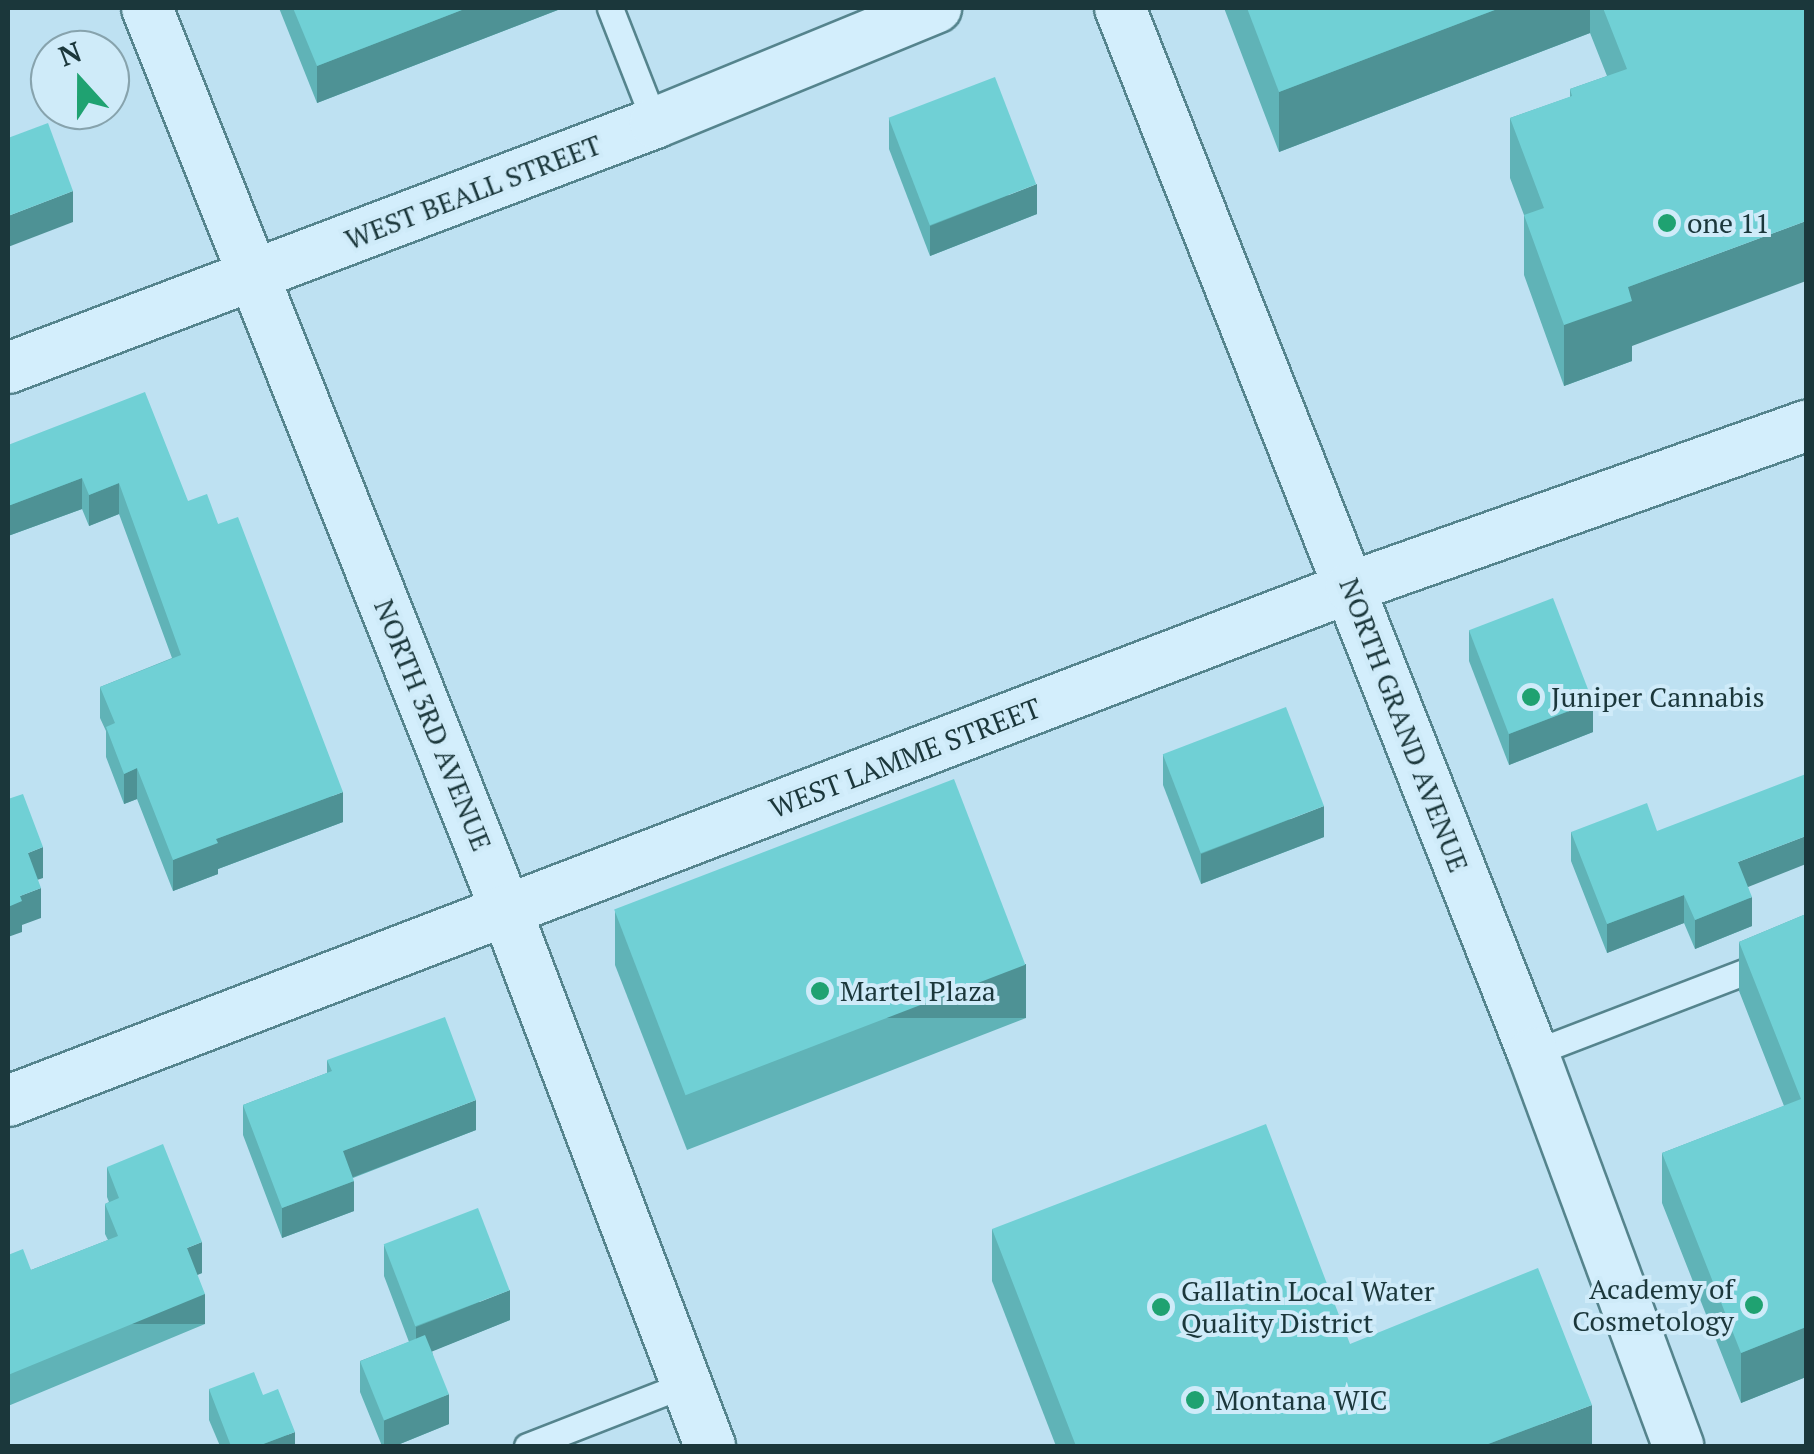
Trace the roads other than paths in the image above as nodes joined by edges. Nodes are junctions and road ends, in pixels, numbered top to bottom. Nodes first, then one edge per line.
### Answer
1 (147, 8) edge
2 (610, 8) edge
3 (936, 8) edge
4 (1120, 8) edge
5 (654, 122) junction
6 (254, 275) junction
7 (8, 368) edge
8 (1806, 426) edge
9 (1350, 588) junction
10 (506, 910) junction
11 (1806, 948) edge
12 (1533, 1053) junction
13 (8, 1101) edge
14 (686, 1384) junction
15 (527, 1446) edge
16 (710, 1446) edge
17 (1678, 1446) edge

1 - 6 street, NORTH 3RD AVENUE
2 - 5 lane
3 - 5 street, WEST BEALL STREET
4 - 9 street, NORTH GRAND AVENUE
5 - 6 street, WEST BEALL STREET
6 - 7 street, WEST BEALL STREET
6 - 10 street, NORTH 3RD AVENUE
8 - 9 street, WEST LAMME STREET
9 - 10 street, WEST LAMME STREET
9 - 12 street, NORTH GRAND AVENUE
10 - 13 street, WEST LAMME STREET
10 - 14 street, NORTH 3RD AVENUE
11 - 12 lane
12 - 17 street, NORTH GRAND AVENUE
14 - 15 lane
14 - 16 street, NORTH 3RD AVENUE

